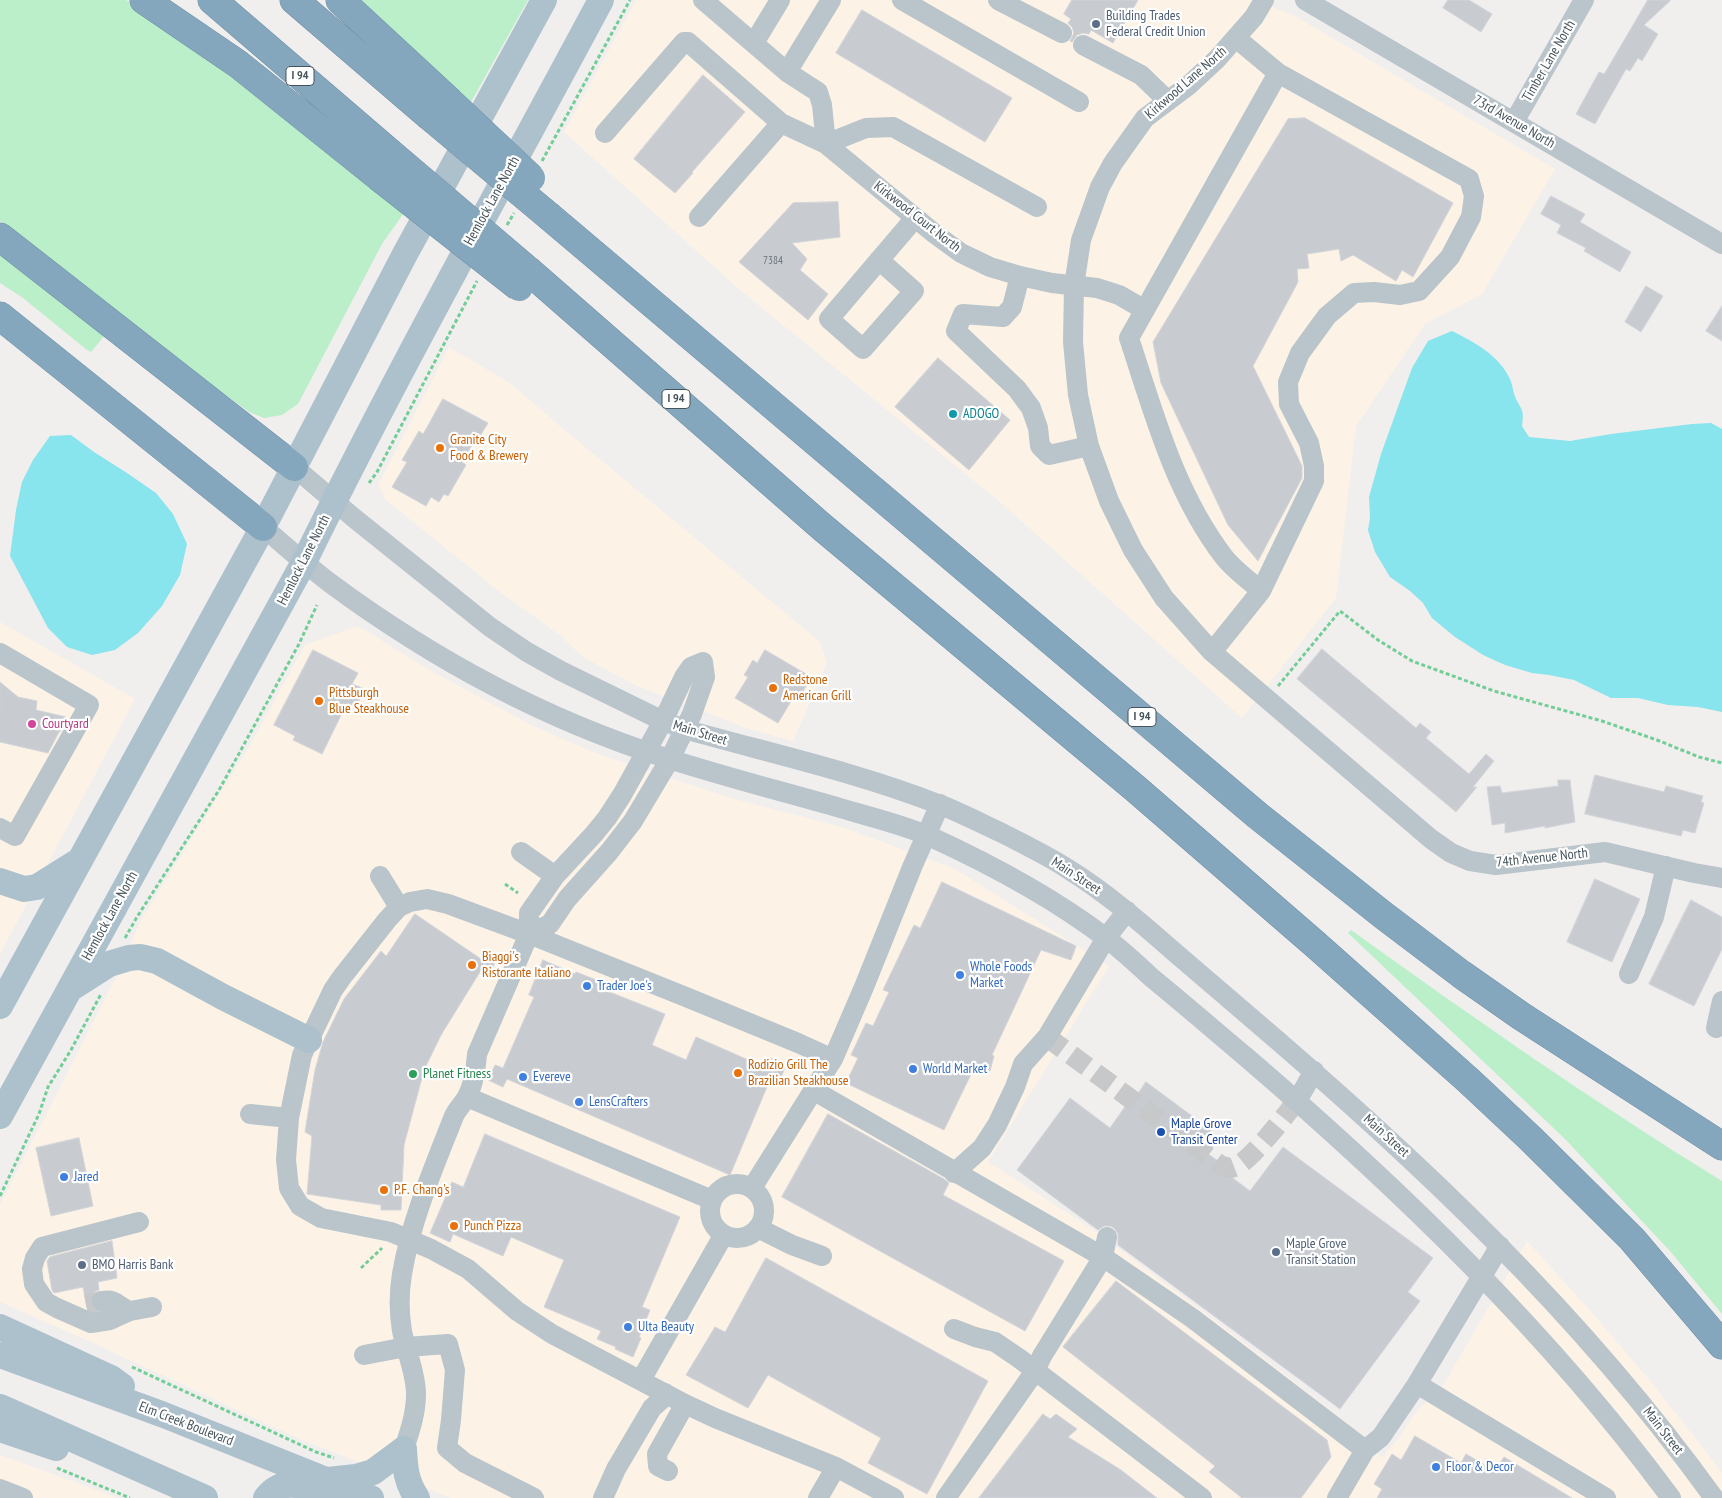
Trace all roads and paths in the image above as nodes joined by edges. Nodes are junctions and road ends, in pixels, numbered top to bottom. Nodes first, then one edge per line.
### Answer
1 (144, 0) edge
2 (212, 0) edge
3 (294, 0) edge
4 (340, 0) edge
5 (544, 0) edge
6 (601, 0) edge
7 (703, 0) edge
8 (780, 0) edge
9 (831, 0) edge
10 (902, 0) edge
11 (998, 0) edge
12 (1264, 0) edge
13 (1305, 0) edge
14 (1584, 0) edge
15 (1062, 33) dead end
16 (1236, 38) junction
17 (754, 43) junction
18 (1083, 45) dead end
19 (787, 72) junction
20 (1278, 73) junction
21 (1168, 100) junction
22 (1079, 102) dead end
23 (438, 108) junction
24 (1514, 122) junction
25 (781, 123) junction
26 (605, 134) dead end
27 (826, 144) junction
28 (384, 164) junction
29 (1037, 207) dead end
30 (699, 217) dead end
31 (915, 218) junction
32 (0, 237) edge
33 (1722, 244) edge
34 (879, 260) dead end
35 (1020, 276) junction
36 (1074, 286) junction
37 (1145, 310) junction
38 (0, 316) edge
39 (1089, 446) junction
40 (294, 467) junction
41 (334, 500) junction
42 (262, 527) junction
43 (304, 562) junction
44 (1261, 591) junction
45 (317, 605) dead end
46 (1212, 652) junction
47 (0, 654) edge
48 (1272, 693) junction
49 (663, 721) junction
50 (684, 730) junction
51 (646, 752) junction
52 (670, 759) junction
53 (1722, 763) edge
54 (940, 804) junction
55 (0, 828) edge
56 (926, 835) junction
57 (521, 852) dead end
58 (80, 860) junction
59 (1666, 866) junction
60 (380, 876) dead end
61 (555, 876) junction
62 (1722, 878) edge
63 (0, 881) edge
64 (505, 884) dead end
65 (518, 893) dead end
66 (399, 907) junction
67 (1127, 911) junction
68 (528, 934) junction
69 (1106, 938) junction
70 (122, 945) dead end
71 (1629, 974) dead end
72 (105, 987) dead end
73 (70, 989) junction
74 (2, 1001) edge
75 (1722, 1001) edge
76 (1716, 1028) dead end
77 (309, 1040) junction
78 (833, 1059) junction
79 (1314, 1071) junction
80 (813, 1090) junction
81 (467, 1097) junction
82 (1297, 1101) junction
83 (250, 1114) dead end
84 (0, 1116) edge
85 (289, 1118) junction
86 (1722, 1146) edge
87 (954, 1173) junction
88 (752, 1188) junction
89 (0, 1196) edge
90 (712, 1200) junction
91 (139, 1222) dead end
92 (758, 1228) junction
93 (723, 1236) junction
94 (409, 1239) junction
95 (384, 1246) dead end
96 (1110, 1246) junction
97 (1500, 1246) junction
98 (822, 1256) dead end
99 (361, 1268) dead end
100 (1482, 1276) junction
101 (152, 1306) dead end
102 (57, 1308) junction
103 (130, 1311) junction
104 (0, 1326) edge
105 (954, 1329) dead end
106 (1722, 1345) edge
107 (406, 1347) junction
108 (0, 1355) edge
109 (364, 1355) dead end
110 (128, 1365) dead end
111 (1036, 1371) junction
112 (642, 1380) junction
113 (1417, 1384) junction
114 (663, 1397) junction
115 (685, 1404) junction
116 (0, 1407) edge
117 (164, 1415) junction
118 (0, 1429) edge
119 (404, 1449) junction
120 (1365, 1450) junction
121 (124, 1462) junction
122 (836, 1467) junction
123 (55, 1468) dead end
124 (668, 1471) dead end
125 (334, 1480) edge
126 (0, 1489) edge
127 (23, 1498) edge
128 (130, 1498) edge
129 (205, 1498) edge
130 (266, 1498) edge
131 (370, 1498) edge
132 (417, 1498) edge
133 (534, 1498) edge
134 (603, 1498) edge
135 (611, 1498) edge
136 (818, 1498) edge
137 (894, 1498) edge
138 (946, 1498) edge
139 (1202, 1498) edge
140 (1337, 1498) edge
141 (1606, 1498) edge
142 (1671, 1498) edge
143 (1714, 1498) edge

1 - 28 highway
2 - 28 highway, I 94
3 - 23 highway, I 94
4 - 23 highway
5 - 40 main road
6 - 41 main road, Hemlock Lane North
7 - 17 street
8 - 17 street
9 - 19 street
10 - 22 street
11 - 15 street
12 - 16 street, Kirkwood Lane North
13 - 24 street, 73rd Avenue North
14 - 24 street, Timber Lane North
16 - 20 street
16 - 21 street, Kirkwood Lane North
17 - 19 street
18 - 21 street
19 - 27 street
20 - 37 street
20 - 44 street
21 - 36 street, Kirkwood Lane North
23 - 86 highway, I 94, bridge
24 - 33 street, 73rd Avenue North
25 - 26 street, Kirkwood Court North
25 - 27 street, Kirkwood Court North
25 - 30 street
27 - 29 street
27 - 31 street, Kirkwood Court North
28 - 106 highway, I 94, bridge
31 - 34 street
31 - 35 street, Kirkwood Court North
32 - 40 highway
35 - 36 street, Kirkwood Court North
35 - 39 street
36 - 37 street, Kirkwood Court North
36 - 39 street, Kirkwood Lane North
37 - 44 street
38 - 42 highway
39 - 46 street, Kirkwood Lane North
40 - 41 street, Main Street
40 - 42 main road
41 - 43 main road, Hemlock Lane North
41 - 49 street, Main Street
42 - 43 street
42 - 58 main road
43 - 51 street
43 - 73 main road, Hemlock Lane North
44 - 46 street
45 - 70 path
46 - 48 street, Kirkwood Lane North
47 - 55 street
48 - 53 path
48 - 59 street, 74th Avenue North
49 - 50 street, Main Street
49 - 50 street
49 - 51 street
50 - 52 street
50 - 54 street, Main Street
51 - 52 street
51 - 61 street
52 - 56 street
52 - 68 street
54 - 56 street
54 - 67 street, Main Street
56 - 69 street
56 - 78 street
57 - 61 street
58 - 63 main road
58 - 74 main road
59 - 62 street, 74th Avenue North
59 - 71 street
60 - 66 street
61 - 68 street
64 - 65 path
66 - 68 street
66 - 77 street
67 - 69 street
67 - 79 street, Main Street
68 - 78 street
68 - 81 street
69 - 82 street
69 - 87 street
72 - 89 path
73 - 77 main road
73 - 84 main road, Hemlock Lane North
75 - 76 street
77 - 85 street
78 - 80 street
79 - 82 street
79 - 97 street, Main Street
80 - 87 street
80 - 88 street
81 - 90 street
81 - 94 street
82 - 100 street
83 - 85 street
85 - 94 street
87 - 96 street
88 - 90 street
88 - 92 street
90 - 93 street
91 - 102 street
92 - 93 street
92 - 98 street
93 - 112 street
94 - 107 street
94 - 112 street
95 - 99 path
96 - 111 street
96 - 120 street
97 - 100 street
97 - 143 street, Main Street
100 - 113 street
100 - 142 street
101 - 103 street
102 - 103 street
102 - 103 street
104 - 117 main road
105 - 111 street
107 - 109 street
107 - 119 street
107 - 133 street
108 - 117 main road, Elm Creek Boulevard
110 - 125 path
111 - 138 street
111 - 139 street
112 - 114 street
113 - 120 street
113 - 141 street
114 - 115 street
114 - 134 street
114 - 135 street
115 - 122 street
115 - 124 street
116 - 121 main road
117 - 125 main road, Elm Creek Boulevard
118 - 121 main road
119 - 125 main road
119 - 132 main road
120 - 140 street
121 - 129 main road
122 - 136 street
122 - 137 street
123 - 128 path
125 - 130 main road
125 - 131 main road, Elm Creek Boulevard
126 - 127 street

